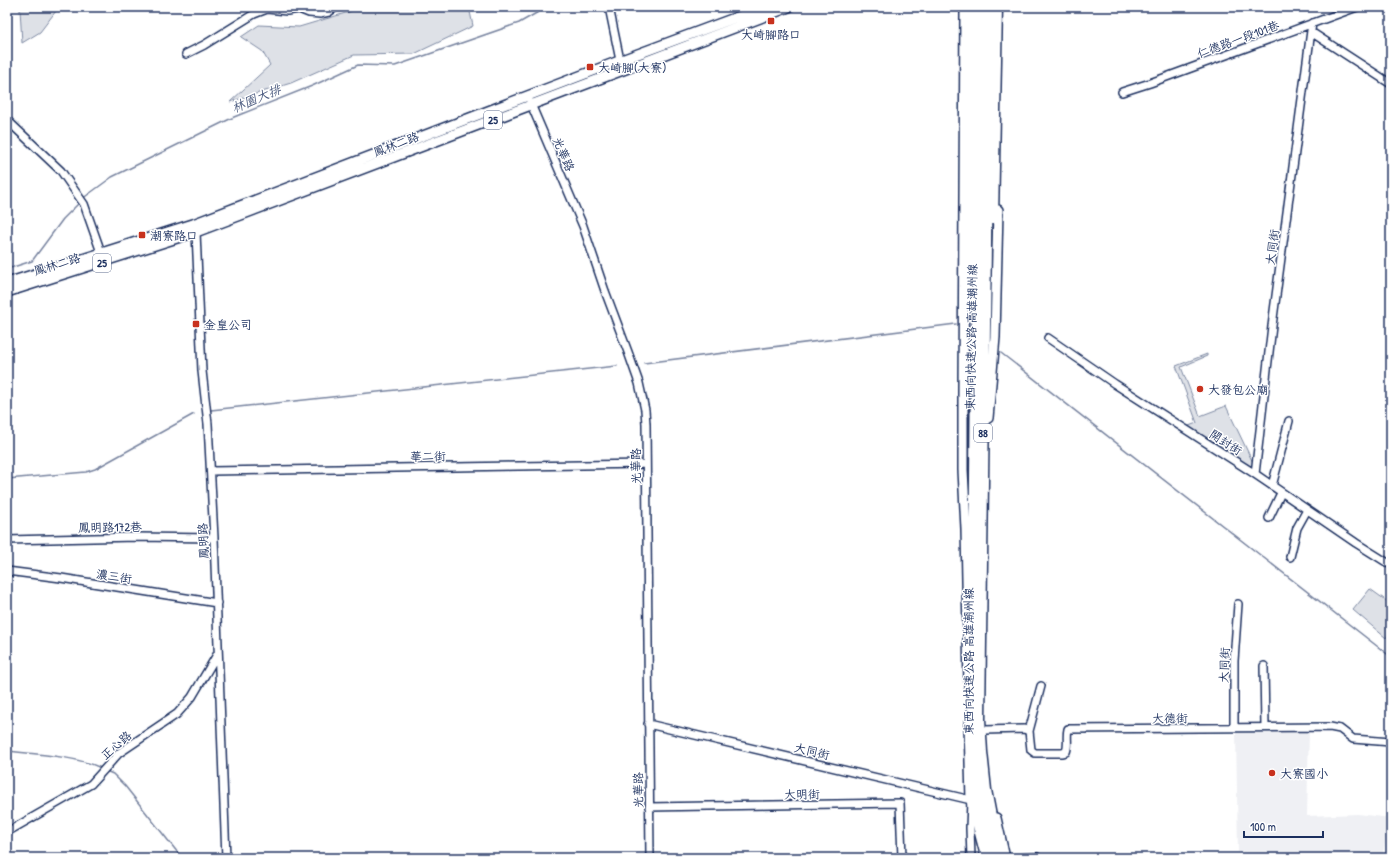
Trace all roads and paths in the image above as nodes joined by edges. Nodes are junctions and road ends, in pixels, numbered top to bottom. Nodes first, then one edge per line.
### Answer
1 (336, 7) edge
2 (609, 7) edge
3 (764, 7) edge
4 (789, 7) edge
5 (965, 7) edge
6 (971, 7) edge
7 (981, 7) edge
8 (989, 7) edge
9 (997, 7) edge
10 (1000, 7) edge
11 (1356, 7) edge
12 (1312, 23) junction
13 (1311, 32) junction
14 (186, 54) dead end
15 (621, 65) junction
16 (1391, 84) edge
17 (1122, 92) dead end
18 (528, 96) junction
19 (531, 106) junction
20 (7, 120) edge
21 (195, 228) junction
22 (103, 258) junction
23 (7, 283) edge
24 (7, 292) edge
25 (1048, 338) dead end
26 (984, 409) junction
27 (1289, 420) dead end
28 (646, 464) junction
29 (211, 471) junction
30 (1255, 474) junction
31 (975, 482) junction
32 (1272, 486) junction
33 (1281, 493) junction
34 (1307, 510) junction
35 (1269, 518) dead end
36 (214, 538) junction
37 (7, 540) edge
38 (1290, 557) dead end
39 (1391, 566) edge
40 (7, 571) edge
41 (217, 603) junction
42 (1238, 604) dead end
43 (218, 653) junction
44 (1264, 666) dead end
45 (1041, 686) dead end
46 (648, 724) junction
47 (1234, 727) junction
48 (1265, 727) junction
49 (985, 730) junction
50 (1029, 731) junction
51 (1391, 742) edge
52 (971, 800) junction
53 (649, 807) junction
54 (7, 832) edge
55 (1037, 857) dead end
56 (226, 858) edge
57 (650, 858) edge
58 (902, 858) edge
59 (971, 858) edge
60 (986, 858) edge
61 (991, 858) edge
62 (999, 858) edge
63 (1005, 858) edge
64 (1020, 858) edge

1 - 14 street
2 - 15 street
3 - 15 main road, 鳳林二路 / 25
4 - 15 main road, 鳳林二路 / 25
5 - 52 main road
6 - 31 highway
7 - 31 highway, 東西向快速公路 高雄潮州線 / 88
8 - 26 highway, 東西向快速公路 高雄潮州線 / 88
9 - 26 highway
10 - 49 main road
11 - 12 street, 仁德路一段101巷
12 - 13 street, 大同街
12 - 17 street, 仁德路一段101巷
13 - 16 street
13 - 30 street, 大同街
15 - 18 main road, 鳳林二路 / 25
15 - 19 main road, 鳳林二路 / 25
18 - 19 street, 光華路
18 - 21 main road, 鳳林二路 / 25
19 - 21 main road, 鳳林二路 / 25
19 - 28 street, 光華路
20 - 22 street
21 - 22 main road, 鳳林二路 / 25
21 - 29 street, 鳳明路
22 - 23 main road, 鳳林二路 / 25
22 - 24 main road, 鳳林二路 / 25
25 - 30 street, 開封街
26 - 62 highway, 東西向快速公路 高雄潮州線 / 88
27 - 32 street
28 - 29 street, 華二街
28 - 46 street, 光華路
29 - 36 street, 鳳明路
30 - 32 street, 開封街
31 - 61 highway, 東西向快速公路 高雄潮州線 / 88
32 - 33 street, 開封街
33 - 34 street, 開封街
33 - 35 street
34 - 38 street
34 - 39 street, 開封街
36 - 37 street, 鳳明路172巷
36 - 41 street, 鳳明路
40 - 41 street, 濃三街
41 - 43 street, 鳳明路
42 - 47 street, 大同街
43 - 54 street, 正心路
43 - 56 street, 鳳明路
44 - 48 street
45 - 50 street
46 - 52 street, 大同街
46 - 53 street, 光華路
47 - 48 street, 大德街
47 - 50 street, 大德街
48 - 51 street, 大德街
49 - 50 street
49 - 63 main road
52 - 59 street
52 - 60 main road
53 - 57 street, 光華路
53 - 58 street, 大明街
55 - 64 street

